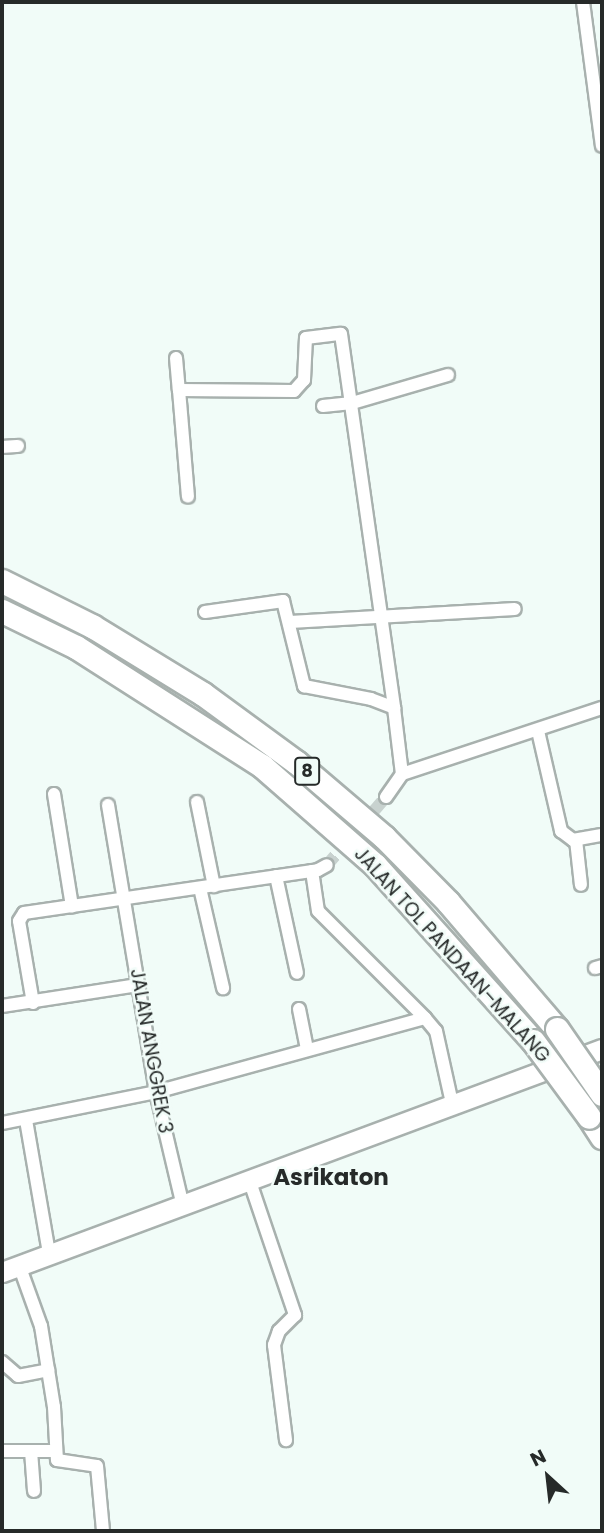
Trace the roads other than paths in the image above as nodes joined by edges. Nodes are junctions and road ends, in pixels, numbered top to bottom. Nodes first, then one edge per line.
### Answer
1 (583, 2) edge
2 (602, 146) edge
3 (176, 358) dead end
4 (448, 375) dead end
5 (179, 390) junction
6 (352, 403) junction
7 (323, 406) dead end
8 (18, 446) dead end
9 (2, 447) edge
10 (188, 497) dead end
11 (2, 581) edge
12 (515, 609) dead end
13 (2, 611) edge
14 (205, 612) dead end
15 (381, 617) junction
16 (290, 622) junction
17 (394, 708) junction
18 (602, 708) edge
19 (538, 731) junction
20 (402, 774) junction
21 (54, 793) dead end
22 (386, 797) tunnel mouth
23 (197, 802) dead end
24 (108, 804) dead end
25 (602, 835) edge
26 (576, 840) junction
27 (327, 865) tunnel mouth
28 (312, 871) junction
29 (276, 876) junction
30 (581, 885) dead end
31 (214, 886) junction
32 (200, 888) junction
33 (126, 899) junction
34 (72, 906) junction
35 (297, 973) dead end
36 (138, 985) junction
37 (223, 988) dead end
38 (33, 1003) junction
39 (2, 1006) edge
40 (299, 1009) dead end
41 (425, 1018) junction
42 (307, 1049) junction
43 (602, 1049) edge
44 (156, 1093) junction
45 (602, 1094) edge
46 (452, 1103) junction
47 (26, 1120) junction
48 (2, 1124) edge
49 (602, 1137) edge
50 (249, 1179) junction
51 (182, 1202) junction
52 (49, 1253) junction
53 (10, 1269) edge
54 (2, 1362) edge
55 (48, 1370) junction
56 (286, 1440) dead end
57 (2, 1451) edge
58 (31, 1451) junction
59 (55, 1451) junction
60 (34, 1491) dead end
61 (103, 1531) edge

1 - 2 street
3 - 5 street
4 - 6 street
5 - 6 street
5 - 10 street
6 - 7 street
6 - 15 street
8 - 9 street
11 - 45 highway, JALAN TOL PANDAAN–MALANG / 8, bridge
12 - 15 street
13 - 49 highway, JALAN TOL PANDAAN–MALANG / 8, bridge
14 - 16 street
15 - 16 street
15 - 17 street
16 - 17 street
17 - 20 street
18 - 19 street
19 - 20 street
19 - 26 street
20 - 22 street
21 - 34 street
23 - 31 street
24 - 33 street, JALAN ANGGREK 3
25 - 26 street
26 - 30 street
27 - 28 street
28 - 29 street
28 - 41 street
29 - 31 street
29 - 35 street
31 - 32 street
32 - 33 street
32 - 37 street
33 - 34 street
33 - 36 street, JALAN ANGGREK 3
34 - 38 street
36 - 38 street
36 - 44 street, JALAN ANGGREK 3
38 - 39 street
40 - 42 street
41 - 42 street
41 - 46 street
42 - 44 street
43 - 46 main road
44 - 47 street
44 - 51 street, JALAN ANGGREK 3
46 - 50 main road
47 - 48 street
47 - 52 street
50 - 51 main road
50 - 56 street
51 - 52 main road
52 - 53 main road
53 - 55 street
54 - 55 street
55 - 59 street
57 - 58 street
58 - 59 street
58 - 60 street
59 - 61 street

